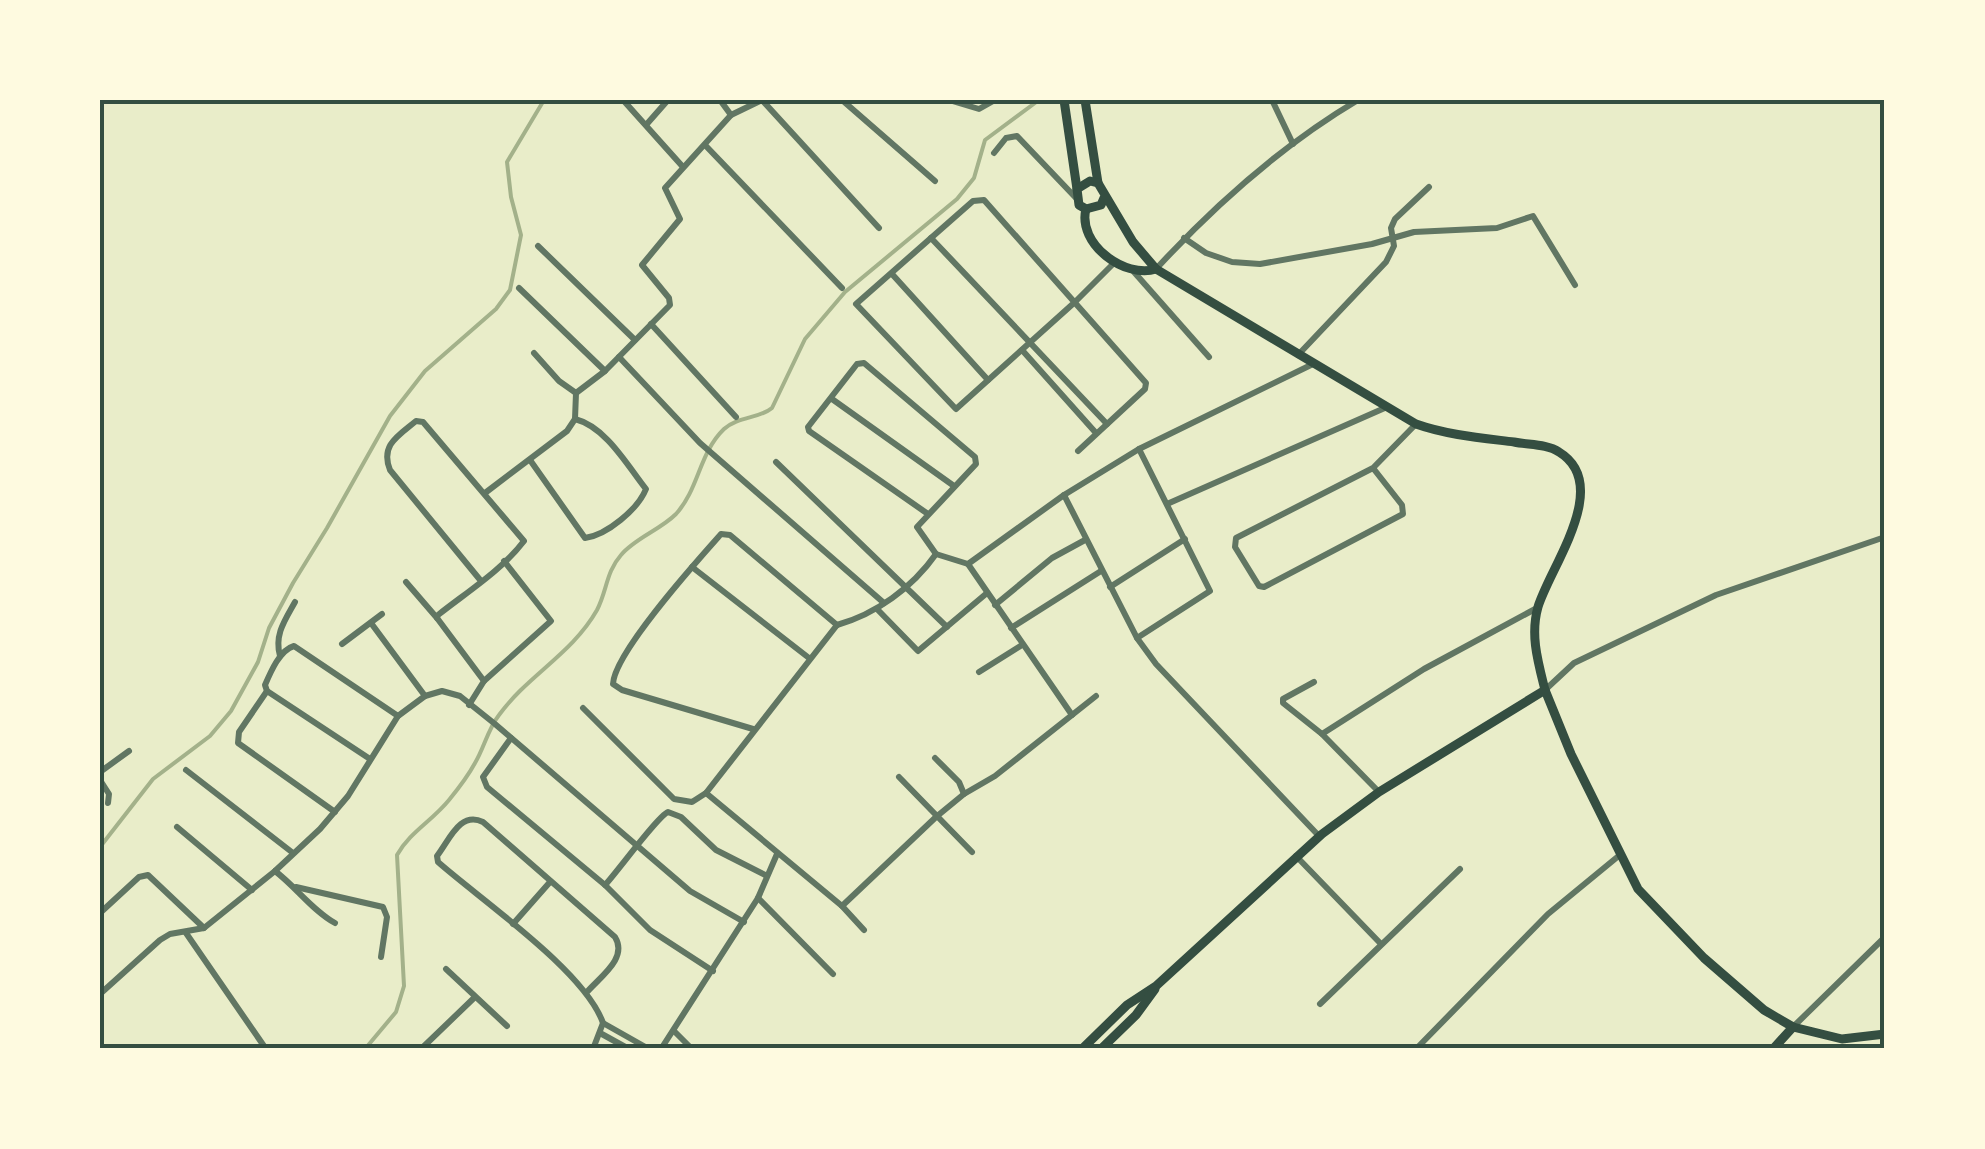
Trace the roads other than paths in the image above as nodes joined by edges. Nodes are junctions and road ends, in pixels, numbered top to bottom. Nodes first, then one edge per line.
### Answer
1 (623, 100) edge
2 (668, 100) edge
3 (720, 100) edge
4 (762, 100) edge
5 (842, 100) edge
6 (949, 100) edge
7 (995, 100) edge
8 (1064, 100) edge
9 (1084, 100) edge
10 (1272, 100) edge
11 (1358, 100) edge
12 (731, 114) junction
13 (646, 125) junction
14 (1293, 144) junction
15 (705, 145) junction
16 (994, 153) dead end
17 (684, 167) junction
18 (935, 180) dead end
19 (1098, 184) junction
20 (1429, 187) dead end
21 (1076, 194) junction
22 (1104, 198) junction
23 (1086, 209) junction
24 (879, 228) dead end
25 (931, 238) junction
26 (1184, 238) junction
27 (1394, 238) junction
28 (538, 246) dead end
29 (1115, 262) junction
30 (1156, 269) junction
31 (1134, 272) junction
32 (892, 274) junction
33 (1575, 285) dead end
34 (519, 288) dead end
35 (842, 288) dead end
36 (1075, 302) junction
37 (651, 324) junction
38 (635, 340) junction
39 (1032, 342) junction
40 (1022, 350) junction
41 (534, 353) dead end
42 (1298, 356) junction
43 (618, 357) junction
44 (1209, 357) dead end
45 (1313, 364) junction
46 (605, 371) junction
47 (988, 380) junction
48 (576, 393) junction
49 (832, 399) junction
50 (1387, 407) junction
51 (736, 417) dead end
52 (575, 419) junction
53 (1106, 424) junction
54 (1416, 424) junction
55 (1096, 433) junction
56 (1139, 449) junction
57 (1078, 451) dead end
58 (530, 459) junction
59 (776, 462) dead end
60 (1373, 468) junction
61 (954, 486) junction
62 (485, 493) junction
63 (1064, 496) junction
64 (1166, 504) junction
65 (928, 514) junction
66 (1885, 537) edge
67 (1185, 538) junction
68 (1085, 540) junction
69 (936, 554) junction
70 (504, 561) junction
71 (968, 564) junction
72 (692, 567) junction
73 (1101, 571) junction
74 (481, 581) junction
75 (406, 582) dead end
76 (907, 586) junction
77 (1110, 587) junction
78 (988, 593) junction
79 (294, 602) dead end
80 (996, 604) junction
81 (881, 606) junction
82 (1538, 607) junction
83 (382, 614) dead end
84 (437, 618) junction
85 (371, 624) junction
86 (836, 625) junction
87 (947, 627) junction
88 (1011, 628) junction
89 (1137, 638) junction
90 (342, 644) dead end
91 (1022, 644) junction
92 (280, 657) junction
93 (809, 658) junction
94 (980, 672) dead end
95 (484, 681) junction
96 (1314, 682) dead end
97 (1546, 690) junction
98 (267, 691) junction
99 (425, 696) junction
100 (1096, 696) dead end
101 (469, 705) junction
102 (582, 708) dead end
103 (1072, 715) junction
104 (398, 716) junction
105 (753, 729) junction
106 (1322, 734) junction
107 (511, 738) junction
108 (129, 751) dead end
109 (935, 758) dead end
110 (370, 760) junction
111 (186, 770) dead end
112 (100, 772) edge
113 (898, 777) dead end
114 (100, 780) edge
115 (1379, 792) junction
116 (706, 794) junction
117 (964, 794) junction
118 (108, 802) dead end
119 (335, 812) junction
120 (936, 817) junction
121 (177, 828) dead end
122 (1319, 836) junction
123 (638, 847) junction
124 (972, 852) dead end
125 (1622, 853) junction
126 (292, 854) junction
127 (777, 854) junction
128 (1296, 856) junction
129 (1460, 870) dead end
130 (275, 871) junction
131 (768, 876) junction
132 (550, 882) junction
133 (605, 885) junction
134 (296, 887) junction
135 (252, 890) junction
136 (758, 898) junction
137 (842, 906) junction
138 (100, 914) edge
139 (744, 922) junction
140 (334, 924) dead end
141 (514, 924) junction
142 (204, 928) junction
143 (864, 930) dead end
144 (185, 932) junction
145 (1885, 937) edge
146 (1382, 945) junction
147 (381, 957) dead end
148 (446, 968) dead end
149 (713, 971) junction
150 (833, 974) dead end
151 (1156, 986) junction
152 (586, 992) junction
153 (100, 994) edge
154 (475, 997) junction
155 (1320, 1004) dead end
156 (603, 1023) junction
157 (507, 1026) dead end
158 (1794, 1027) junction
159 (674, 1031) junction
160 (600, 1033) junction
161 (1885, 1034) edge
162 (266, 1049) edge
163 (421, 1049) edge
164 (593, 1049) edge
165 (628, 1049) edge
166 (649, 1049) edge
167 (661, 1049) edge
168 (692, 1049) edge
169 (1082, 1049) edge
170 (1100, 1049) edge
171 (1416, 1049) edge
172 (1772, 1049) edge

1 - 13 street
2 - 13 street
3 - 12 street
4 - 12 street
4 - 24 street
5 - 18 street
6 - 7 street
8 - 21 main road
9 - 19 main road
10 - 14 street
11 - 14 street
12 - 15 street
13 - 17 street
14 - 26 street
15 - 17 street
15 - 35 street
16 - 21 street
17 - 37 street
19 - 21 main road
19 - 22 main road
20 - 27 street
21 - 23 main road
22 - 23 main road
22 - 30 main road
23 - 29 main road
25 - 32 street
25 - 36 street
25 - 39 street
26 - 27 street
26 - 30 street
27 - 33 street
27 - 42 street
28 - 38 street
29 - 31 main road
29 - 36 street
30 - 31 main road
30 - 42 main road
31 - 44 street
32 - 47 street
32 - 47 street
34 - 46 street
36 - 39 street
36 - 53 street
37 - 38 street
37 - 51 street
38 - 43 street
39 - 40 street
39 - 53 street
40 - 47 street
40 - 55 street
41 - 48 street
42 - 45 main road
43 - 46 street
43 - 81 street
45 - 50 main road
45 - 56 street
46 - 48 street
48 - 52 street
49 - 61 street
49 - 61 street
49 - 65 street
50 - 54 main road
50 - 64 street
52 - 58 street
52 - 58 street
53 - 55 street
54 - 60 street
54 - 82 main road
55 - 57 street
56 - 63 street
56 - 64 street
58 - 62 street
59 - 76 street
60 - 60 street
61 - 65 street
62 - 70 street
62 - 74 street
63 - 68 street
63 - 71 street
64 - 67 street
65 - 69 street
66 - 97 street
67 - 77 street
67 - 89 street
68 - 73 street
68 - 80 street
69 - 71 street
69 - 76 street
70 - 74 street
70 - 95 street
71 - 78 street
72 - 86 street
72 - 93 street
72 - 105 street
73 - 77 street
73 - 88 street
74 - 84 street
75 - 84 street
76 - 81 street
76 - 87 street
77 - 89 street
78 - 80 street
78 - 87 street
79 - 92 street
80 - 88 street
81 - 86 street
81 - 87 street
82 - 97 main road
82 - 106 street
83 - 85 street
84 - 95 street
85 - 90 street
85 - 99 street
86 - 93 street
88 - 91 street
89 - 122 street
91 - 94 street
91 - 103 street
92 - 98 street
92 - 104 street
93 - 105 street
95 - 101 street
96 - 106 street
97 - 115 main road
97 - 125 main road
98 - 110 street
98 - 119 street
99 - 101 street
99 - 104 street
100 - 103 street
101 - 107 street
102 - 116 street
103 - 117 street
104 - 110 street
105 - 116 street
106 - 115 street
107 - 123 street
107 - 133 street
108 - 112 street
109 - 117 street
110 - 119 street
111 - 126 street
113 - 120 street
114 - 118 street
115 - 122 main road
116 - 127 street
117 - 120 street
119 - 126 street
120 - 124 street
120 - 137 street
121 - 135 street
122 - 128 main road
123 - 131 street
123 - 133 street
123 - 139 street
125 - 158 main road
125 - 171 street
126 - 130 street
127 - 131 street
127 - 137 street
128 - 146 street
128 - 151 main road
129 - 146 street
130 - 134 street
130 - 135 street
131 - 136 street
132 - 141 street
132 - 141 street
132 - 152 street
133 - 149 street
134 - 140 street
134 - 147 street
135 - 142 street
136 - 139 street
136 - 150 street
137 - 143 street
138 - 142 street
139 - 149 street
141 - 152 street
142 - 144 street
144 - 153 street
144 - 162 street
145 - 158 street
146 - 155 street
148 - 154 street
149 - 159 street
151 - 169 main road
151 - 170 main road
152 - 156 street
154 - 157 street
154 - 163 street
156 - 160 street
156 - 166 street
158 - 161 main road
158 - 172 main road
159 - 167 street
159 - 168 street
160 - 164 street
160 - 165 street

